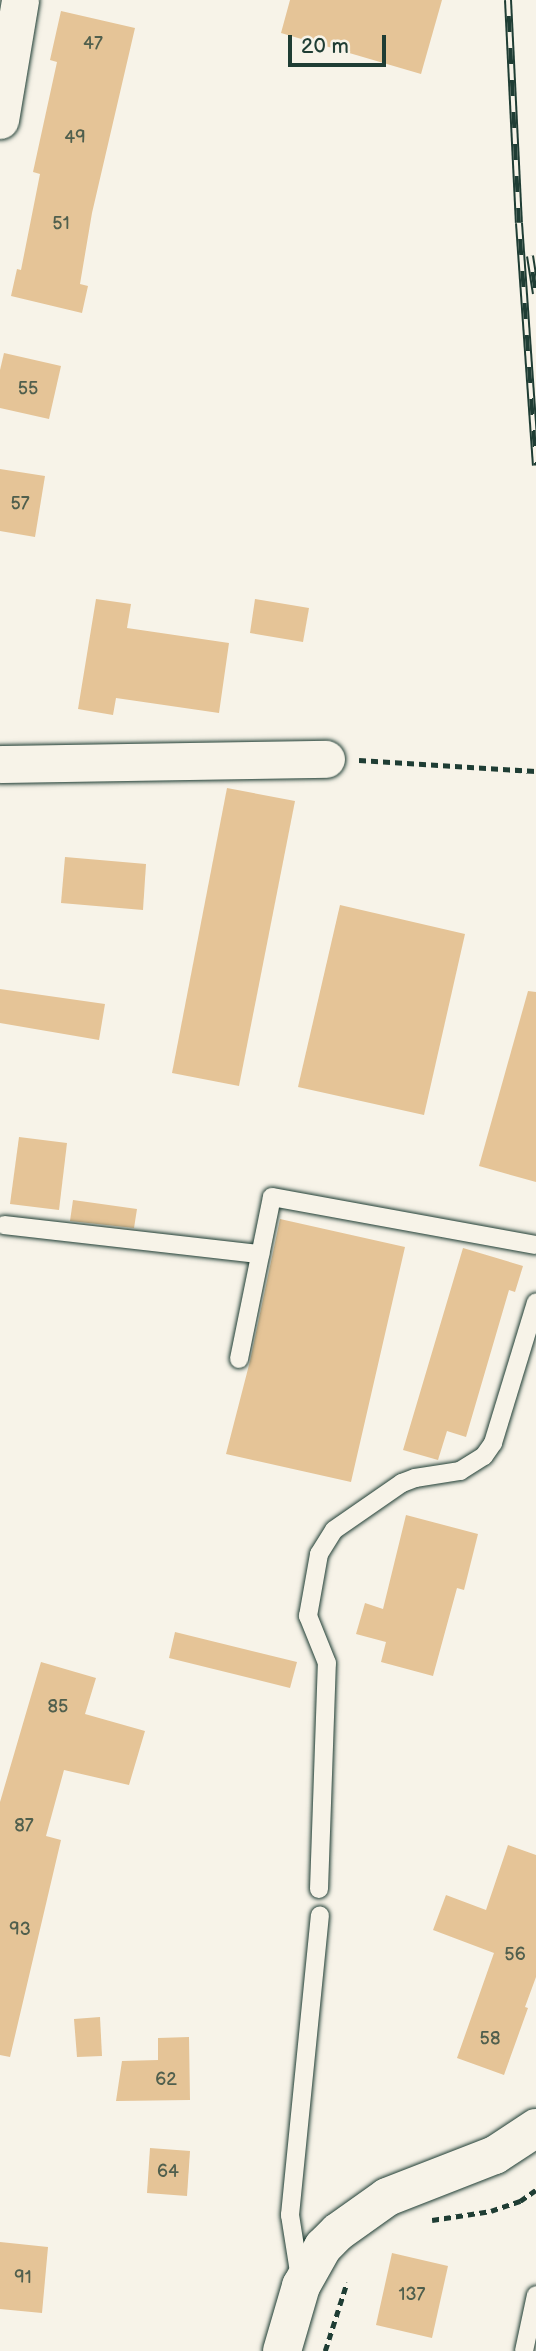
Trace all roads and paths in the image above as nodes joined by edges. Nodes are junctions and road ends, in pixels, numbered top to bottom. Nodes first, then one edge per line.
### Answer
1 (20, 0) edge
2 (0, 120) edge
3 (326, 759) joint
4 (0, 764) edge
5 (536, 771) edge
6 (4, 1225) dead end
7 (536, 1245) edge
8 (260, 1254) junction
9 (536, 1302) edge
10 (239, 1359) dead end
11 (319, 1889) dead end
12 (320, 1916) dead end
13 (536, 2128) edge
14 (536, 2190) edge
15 (424, 2221) dead end
16 (349, 2276) dead end
17 (302, 2286) junction
18 (536, 2295) edge
19 (282, 2351) edge
20 (325, 2351) edge
21 (524, 2351) edge

1 - 2 street
3 - 4 street
3 - 5 path
6 - 8 lane
7 - 8 lane
8 - 10 lane
9 - 11 lane
12 - 17 lane
13 - 17 street
14 - 15 path
16 - 20 path
17 - 19 street
18 - 21 lane

